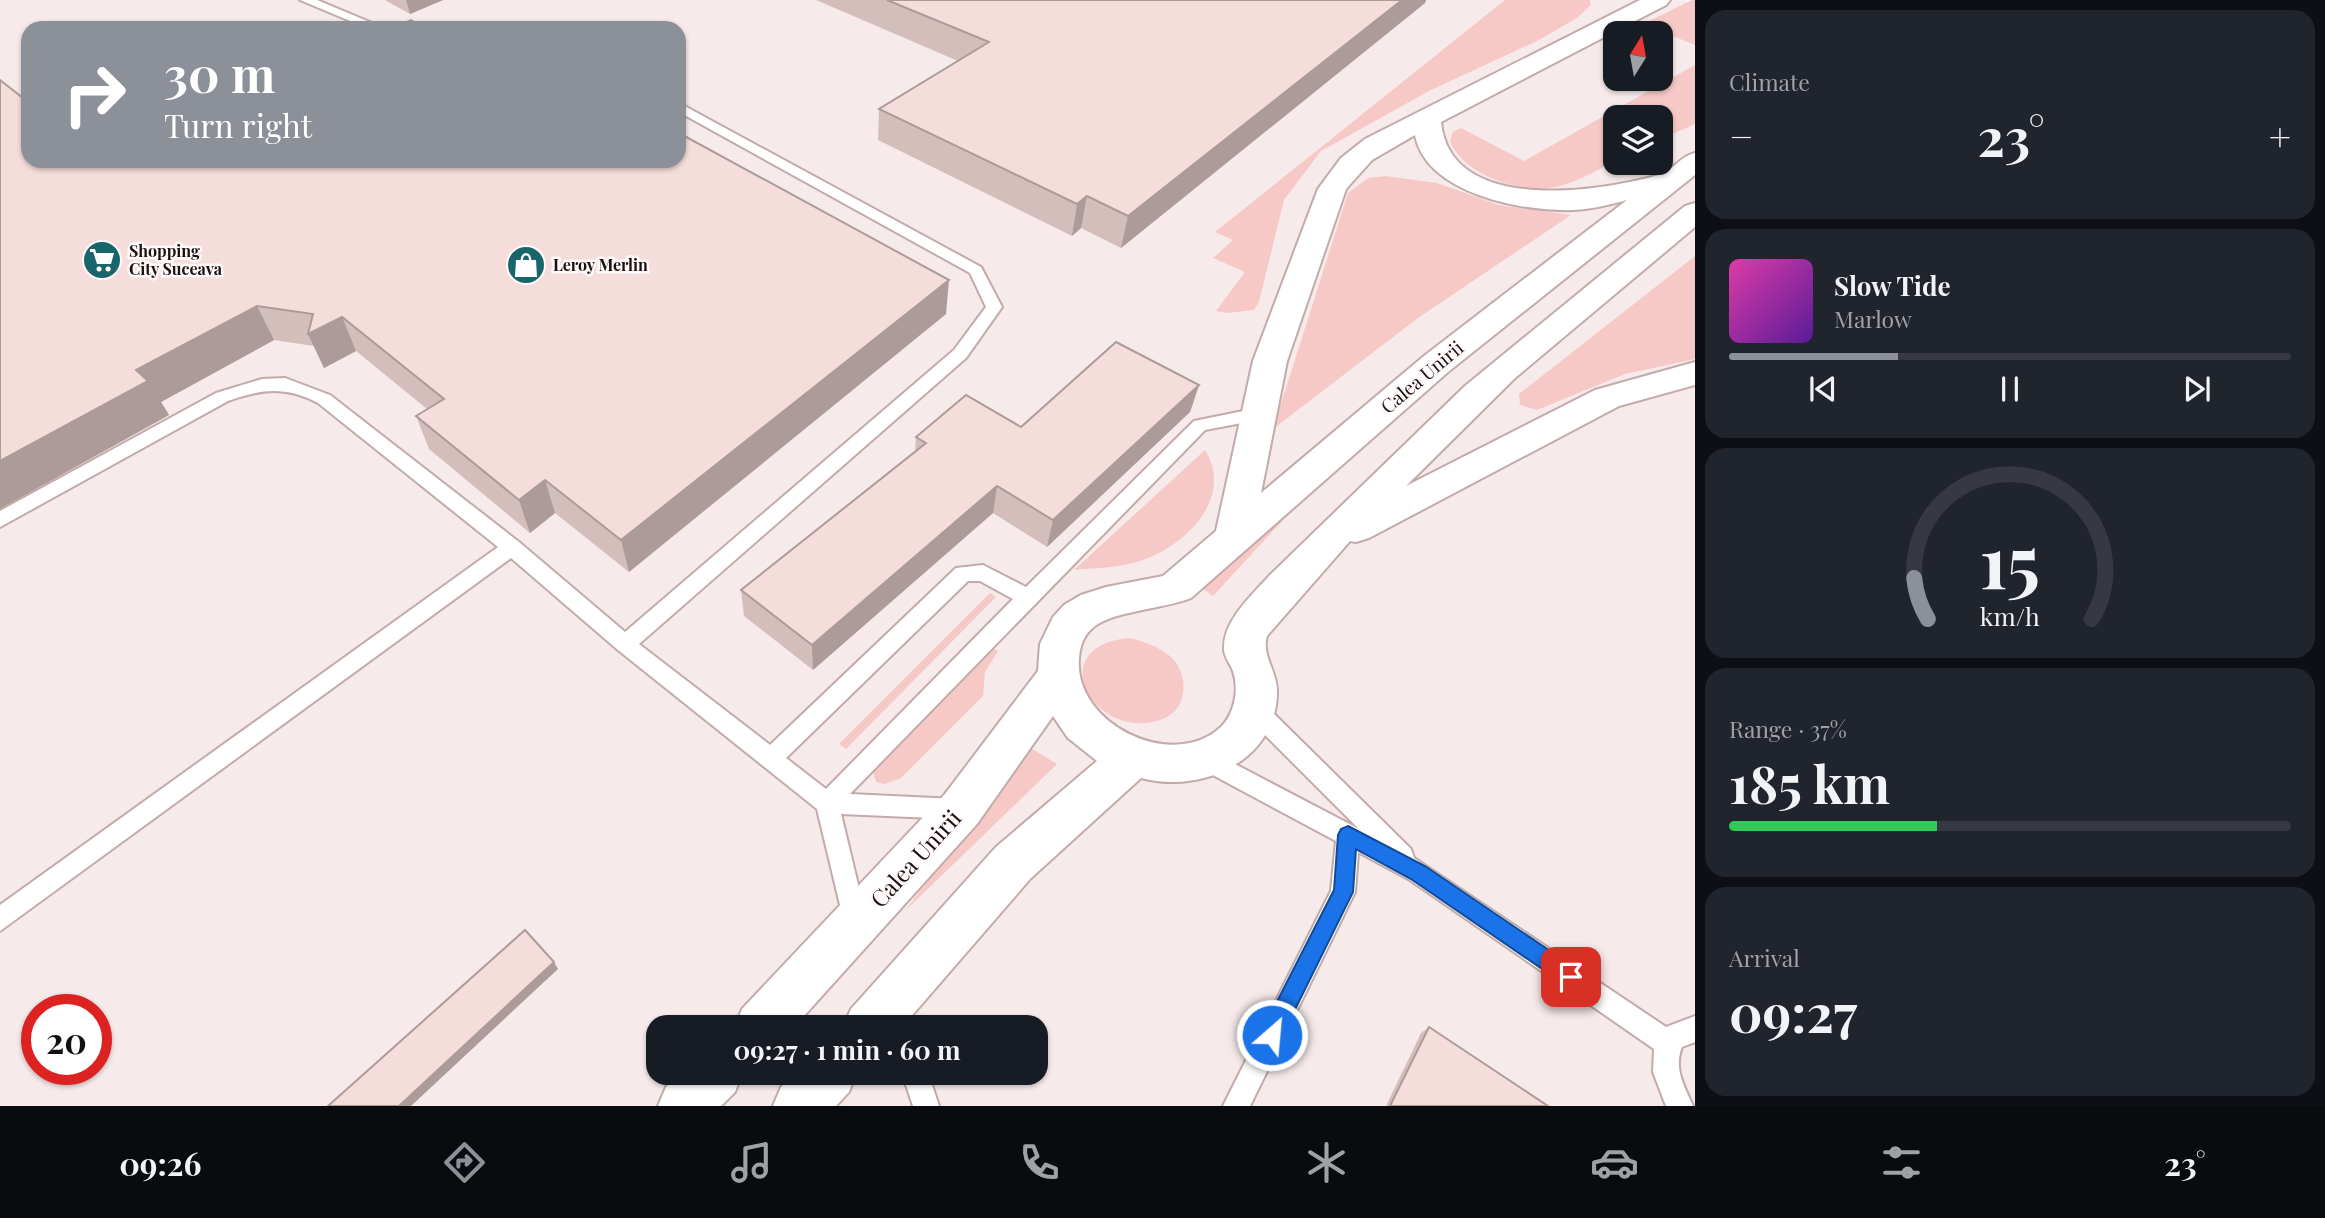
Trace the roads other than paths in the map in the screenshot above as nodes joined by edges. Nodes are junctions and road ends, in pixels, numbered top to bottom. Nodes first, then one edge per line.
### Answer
1 (306, 0) edge
2 (1658, 0) edge
3 (360, 21) edge
4 (686, 111) edge
5 (1427, 117) junction
6 (1684, 168) edge
7 (1695, 212) edge
8 (1695, 373) edge
9 (1258, 414) junction
10 (0, 520) edge
11 (1233, 541) junction
12 (1320, 546) junction
13 (512, 547) junction
14 (1028, 598) junction
15 (625, 644) junction
16 (1057, 678) junction
17 (1255, 710) junction
18 (1133, 757) junction
19 (770, 758) junction
20 (1204, 759) junction
21 (827, 803) junction
22 (961, 809) junction
23 (1348, 835) junction
24 (1418, 872) junction
25 (0, 919) edge
26 (856, 926) junction
27 (771, 1015) edge
28 (890, 1015) edge
29 (1695, 1029) edge
30 (1670, 1045) junction
31 (705, 1085) edge
32 (819, 1085) edge
33 (919, 1085) edge
34 (685, 1106) edge
35 (800, 1106) edge
36 (926, 1106) edge
37 (1236, 1106) edge
38 (1680, 1106) edge

1 - 3 lane
2 - 5 main road
4 - 15 lane
5 - 6 main road
5 - 9 main road
6 - 11 main road, Calea Unirii
7 - 12 main road
8 - 12 main road
9 - 11 main road
9 - 14 lane
10 - 13 lane
11 - 16 main road, Calea Unirii
12 - 17 main road
13 - 15 lane
13 - 25 lane
14 - 19 lane
14 - 21 lane
15 - 19 lane
16 - 18 main road
16 - 22 main road, Calea Unirii
17 - 20 main road
17 - 24 lane
18 - 20 main road
18 - 28 main road
19 - 21 lane
20 - 23 lane
21 - 22 lane
21 - 26 lane
22 - 26 main road, Calea Unirii
23 - 24 lane
23 - 37 lane
24 - 30 lane
26 - 27 main road, Calea Unirii
29 - 30 lane
30 - 38 lane
31 - 34 main road
32 - 35 main road
33 - 36 lane

